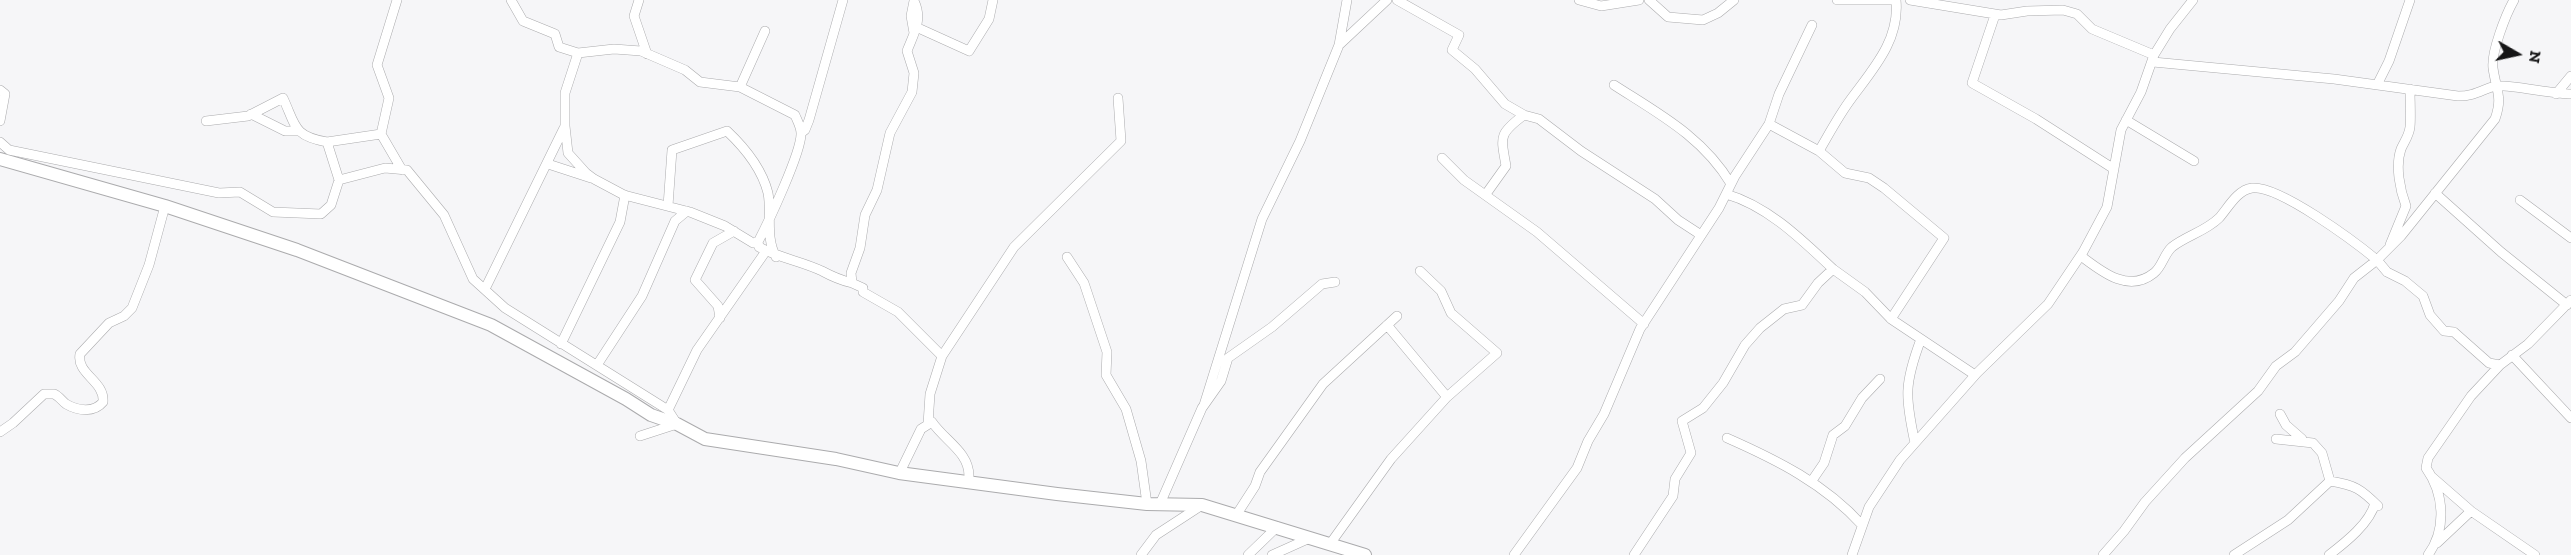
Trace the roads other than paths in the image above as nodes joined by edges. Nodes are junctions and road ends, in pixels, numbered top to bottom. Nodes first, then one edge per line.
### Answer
1 (397, 0) edge
2 (511, 0) edge
3 (639, 0) edge
4 (843, 0) edge
5 (914, 0) edge
6 (993, 0) edge
7 (1347, 0) edge
8 (1387, 0) edge
9 (1397, 0) edge
10 (1579, 0) edge
11 (1639, 0) edge
12 (1650, 0) edge
13 (1734, 0) edge
14 (1837, 0) edge
15 (1894, 0) edge
16 (1910, 0) edge
17 (2193, 0) edge
18 (2410, 0) edge
19 (2514, 0) edge
20 (1956, 5) edge
21 (1995, 15) junction
22 (1812, 25) dead end
23 (915, 30) junction
24 (765, 31) dead end
25 (1339, 45) junction
26 (578, 53) junction
27 (647, 54) junction
28 (2153, 59) junction
29 (2571, 76) edge
30 (1614, 85) dead end
31 (2377, 85) junction
32 (2496, 86) junction
33 (740, 87) junction
34 (2410, 89) junction
35 (0, 90) edge
36 (2556, 94) junction
37 (2571, 94) edge
38 (1118, 98) dead end
39 (251, 114) junction
40 (1524, 115) junction
41 (2126, 120) junction
42 (0, 121) edge
43 (206, 121) dead end
44 (1769, 124) junction
45 (565, 126) junction
46 (298, 131) junction
47 (801, 133) junction
48 (381, 134) junction
49 (0, 142) edge
50 (327, 142) junction
51 (1819, 151) junction
52 (1442, 158) dead end
53 (0, 159) edge
54 (2194, 161) dead end
55 (548, 164) junction
56 (2114, 169) junction
57 (402, 170) junction
58 (594, 179) junction
59 (339, 180) junction
60 (1731, 184) junction
61 (2435, 193) junction
62 (1486, 194) junction
63 (1726, 194) junction
64 (625, 195) junction
65 (2520, 200) dead end
66 (165, 206) junction
67 (668, 206) junction
68 (687, 211) junction
69 (769, 221) junction
70 (734, 231) junction
71 (1701, 235) junction
72 (2571, 238) edge
73 (758, 242) junction
74 (2387, 250) junction
75 (766, 251) junction
76 (2080, 256) junction
77 (777, 257) junction
78 (1067, 257) dead end
79 (2377, 260) junction
80 (1833, 269) junction
81 (1419, 271) dead end
82 (852, 282) junction
83 (1335, 282) dead end
84 (485, 289) junction
85 (2569, 302) edge
86 (1397, 316) dead end
87 (720, 318) junction
88 (1891, 319) junction
89 (1644, 324) junction
90 (1387, 325) junction
91 (1921, 339) junction
92 (561, 344) junction
93 (2512, 355) junction
94 (942, 356) junction
95 (597, 365) junction
96 (2500, 365) junction
97 (1975, 375) junction
98 (1880, 379) dead end
99 (1447, 397) junction
100 (1204, 405) junction
101 (668, 410) junction
102 (2280, 414) dead end
103 (2571, 418) edge
104 (677, 424) junction
105 (928, 424) junction
106 (0, 432) edge
107 (640, 436) dead end
108 (1727, 438) dead end
109 (2276, 439) dead end
110 (2304, 441) junction
111 (1915, 442) junction
112 (902, 468) dead end
113 (969, 476) dead end
114 (2432, 477) junction
115 (2330, 481) junction
116 (1811, 482) junction
117 (1146, 504) junction
118 (1160, 504) junction
119 (1202, 505) junction
120 (2471, 511) junction
121 (1237, 514) junction
122 (1862, 525) junction
123 (1278, 527) junction
124 (1310, 538) junction
125 (1330, 544) junction
126 (2435, 545) junction
127 (1141, 555) edge
128 (1248, 555) edge
129 (1272, 555) edge
130 (1365, 555) edge
131 (1514, 555) edge
132 (1634, 555) edge
133 (1852, 555) edge
134 (2103, 555) edge
135 (2234, 555) edge
136 (2329, 555) edge
137 (2428, 555) edge
138 (2535, 555) edge

1 - 48 street
2 - 26 street
3 - 27 street
4 - 47 street
5 - 23 street
6 - 23 street
7 - 25 street
8 - 25 street
9 - 40 street
10 - 11 street
12 - 13 street
14 - 15 street
15 - 51 street
16 - 20 street
17 - 28 street
18 - 31 street
19 - 32 street
20 - 21 street
21 - 28 street
21 - 56 street
22 - 44 street
23 - 82 street
24 - 33 street
25 - 100 street
26 - 27 street
26 - 45 street
27 - 33 street
28 - 31 street
28 - 41 street
29 - 36 street
30 - 60 street
31 - 34 street
32 - 34 street
32 - 36 street
32 - 61 street
33 - 47 street
34 - 74 street
35 - 42 street
36 - 37 street
38 - 94 street
39 - 43 street
39 - 46 street
39 - 46 street
40 - 62 street
40 - 71 street
41 - 54 street
41 - 56 street
44 - 51 street
44 - 60 street
45 - 55 street
45 - 58 street
46 - 50 street
47 - 69 street
48 - 50 street
48 - 57 street
49 - 59 street
50 - 59 street
51 - 88 street
52 - 62 street
53 - 66 street
55 - 58 street
55 - 84 street
56 - 76 street
57 - 59 street
57 - 84 street
58 - 64 street
60 - 63 street
61 - 74 street
61 - 85 street
62 - 89 street
63 - 71 street
63 - 80 street
64 - 67 street
64 - 92 street
65 - 72 street
66 - 104 street
66 - 106 street
67 - 68 street
67 - 69 street
68 - 70 street
68 - 95 street
69 - 73 street
69 - 77 street
70 - 73 street
70 - 87 street
71 - 89 street
73 - 75 street
74 - 79 street
75 - 77 street
75 - 87 street
76 - 79 street
76 - 97 street
77 - 82 street
78 - 117 street
79 - 96 street
79 - 134 street
80 - 88 street
80 - 132 street
81 - 99 street
82 - 94 street
83 - 100 street
84 - 92 street
85 - 93 street
86 - 90 street
87 - 101 street
88 - 91 street
89 - 131 street
90 - 99 street
90 - 121 street
91 - 97 street
91 - 111 street
92 - 95 street
93 - 96 street
93 - 103 street
94 - 105 street
95 - 101 street
96 - 114 street
97 - 111 street
98 - 116 street
99 - 125 street
100 - 118 street
101 - 104 street
102 - 110 street
104 - 107 street
104 - 117 street
105 - 112 street
105 - 113 street
108 - 116 street
109 - 110 street
110 - 115 street
111 - 122 street
114 - 120 street
114 - 126 street
115 - 135 street
115 - 136 street
116 - 122 street
117 - 118 street
118 - 119 street
119 - 121 street
119 - 127 street
120 - 126 street
120 - 138 street
121 - 123 street
122 - 133 street
123 - 124 street
123 - 128 street
124 - 125 street
124 - 129 street
125 - 130 street
126 - 137 street

